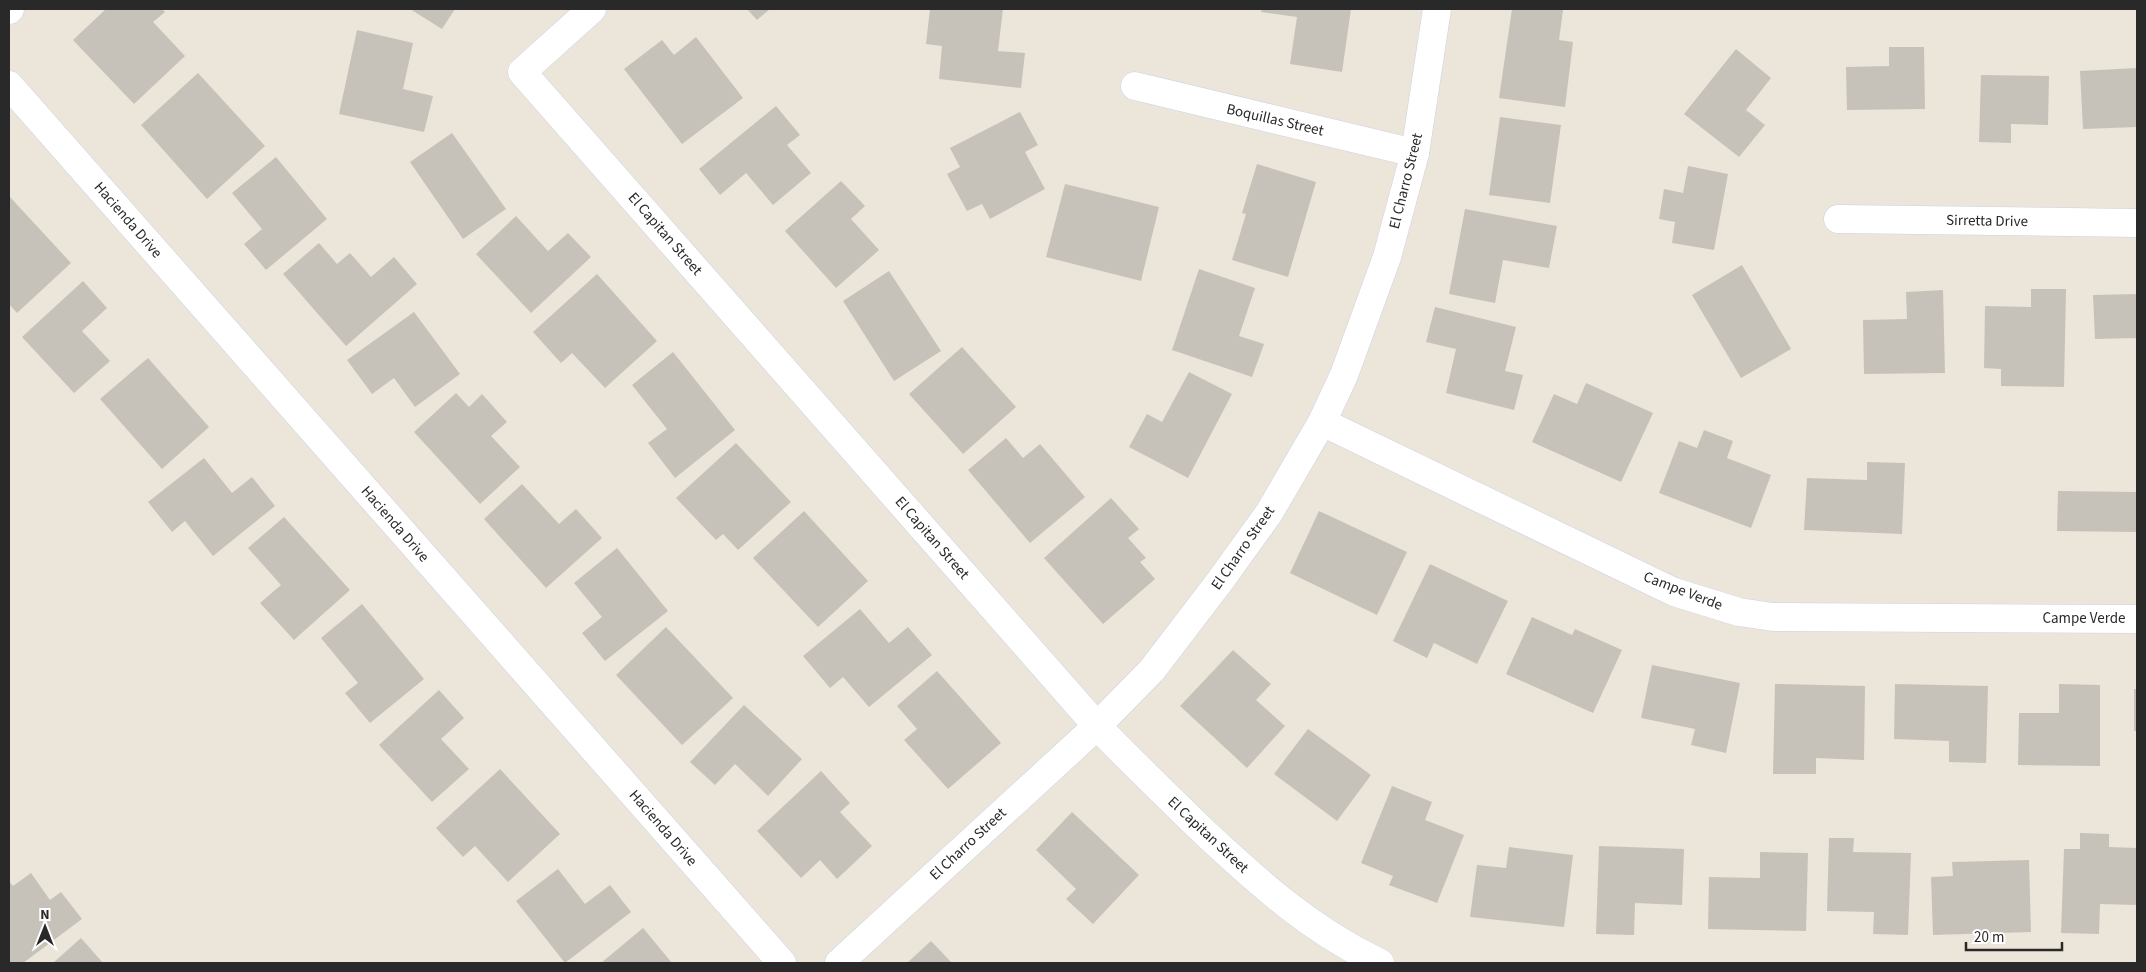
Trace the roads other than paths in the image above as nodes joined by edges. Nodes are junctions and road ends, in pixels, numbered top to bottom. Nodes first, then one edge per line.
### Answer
1 (592, 9) edge
2 (1437, 9) edge
3 (9, 85) edge
4 (1135, 86) dead end
5 (1416, 153) junction
6 (1838, 218) dead end
7 (2137, 223) edge
8 (1322, 422) junction
9 (2137, 618) edge
10 (1097, 726) junction
11 (782, 963) edge
12 (839, 963) edge
13 (1380, 963) edge

1 - 10 street, El Capitan Street
2 - 5 street, El Charro Street
3 - 11 street, Hacienda Drive
4 - 5 street, Boquillas Street
5 - 8 street, El Charro Street
6 - 7 street, Sirretta Drive
8 - 9 street, Campe Verde
8 - 10 street, El Charro Street
10 - 12 street, El Charro Street
10 - 13 street, El Capitan Street

